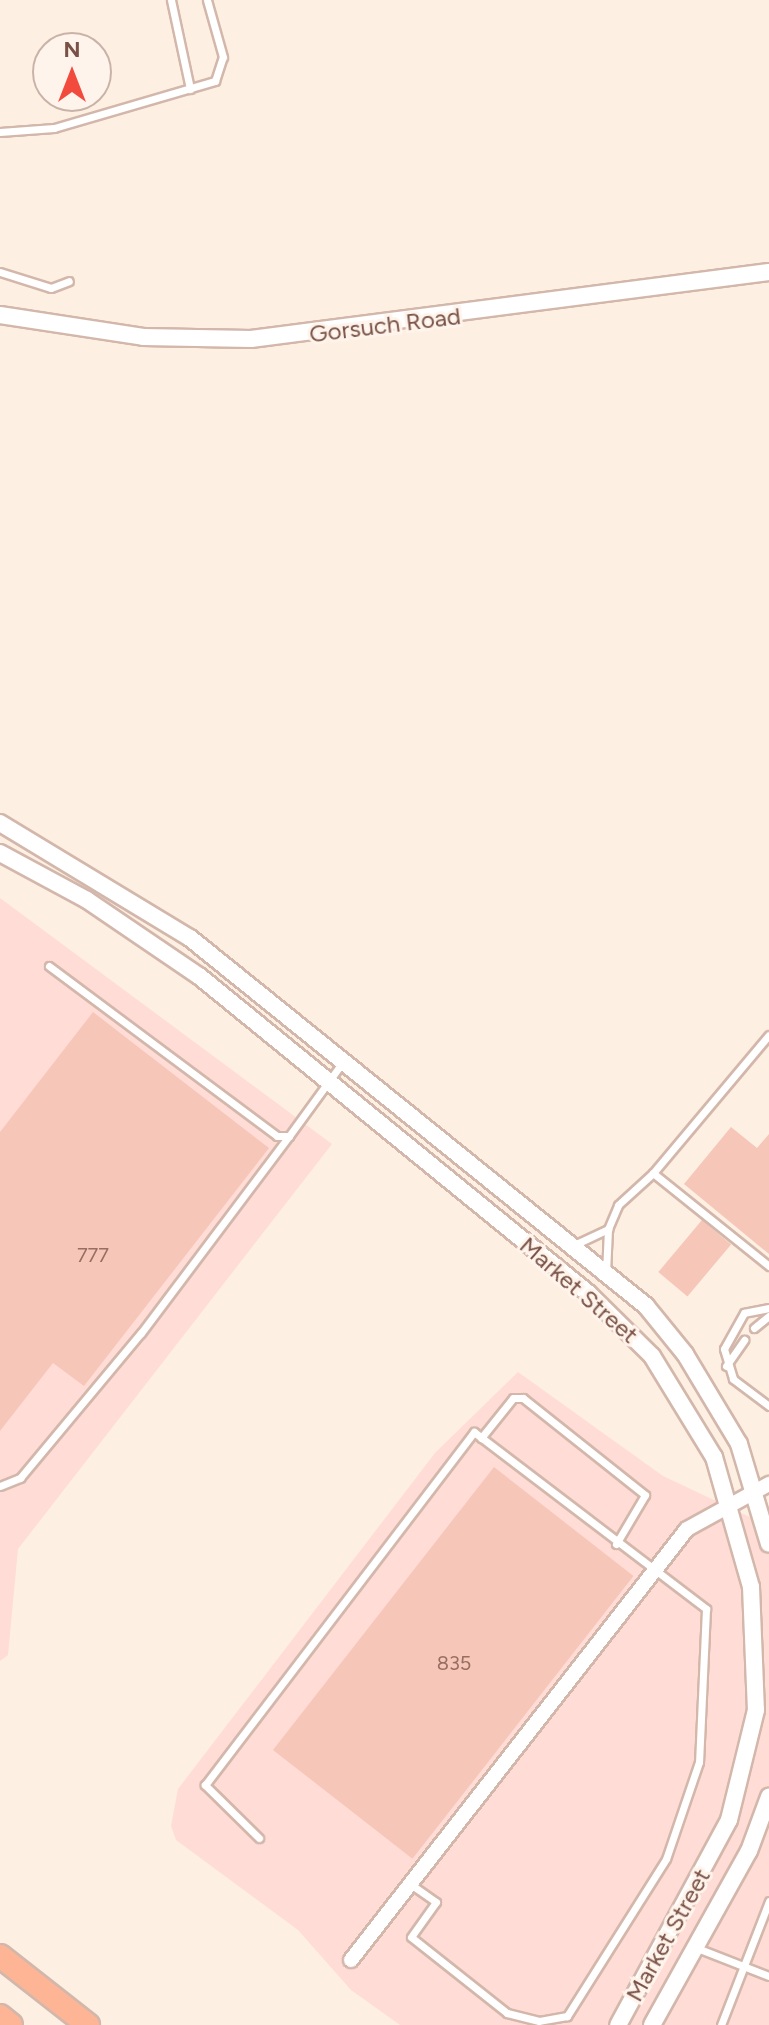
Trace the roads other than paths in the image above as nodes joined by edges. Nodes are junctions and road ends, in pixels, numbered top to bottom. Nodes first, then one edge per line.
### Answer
1 (171, 0) edge
2 (207, 0) edge
3 (190, 89) junction
4 (0, 132) edge
5 (0, 272) edge
6 (769, 272) edge
7 (69, 281) dead end
8 (0, 315) edge
9 (0, 823) edge
10 (0, 853) edge
11 (49, 966) dead end
12 (769, 1035) edge
13 (347, 1059) junction
14 (327, 1079) junction
15 (289, 1136) junction
16 (653, 1173) junction
17 (608, 1229) junction
18 (573, 1246) junction
19 (769, 1266) edge
20 (606, 1273) junction
21 (769, 1308) edge
22 (769, 1316) edge
23 (754, 1328) dead end
24 (744, 1340) dead end
25 (726, 1366) junction
26 (769, 1406) edge
27 (481, 1438) junction
28 (0, 1486) edge
29 (762, 1487) edge
30 (732, 1503) junction
31 (616, 1544) junction
32 (769, 1544) edge
33 (651, 1572) junction
34 (768, 1803) edge
35 (259, 1838) dead end
36 (410, 1884) junction
37 (769, 1901) edge
38 (697, 1948) junction
39 (0, 1956) edge
40 (351, 1960) dead end
41 (0, 1967) edge
42 (743, 1967) junction
43 (769, 1976) edge
44 (33, 1981) junction
45 (0, 2016) edge
46 (11, 2025) edge
47 (88, 2025) edge
48 (618, 2025) edge
49 (652, 2025) edge
50 (721, 2025) edge

1 - 3 lane
2 - 3 lane
3 - 4 lane
5 - 7 lane
6 - 8 street, Gorsuch Road
9 - 13 street, Market Street
10 - 14 street, Market Street
11 - 15 lane
12 - 16 lane
13 - 14 lane
13 - 18 street, Market Street
14 - 15 lane
14 - 30 street, Market Street
15 - 28 lane
16 - 17 lane
16 - 19 lane
17 - 18 lane
17 - 20 lane
18 - 20 street, Market Street
20 - 29 street, Market Street
21 - 25 lane
22 - 23 lane
24 - 25 lane
25 - 26 lane
27 - 31 lane
27 - 31 lane
27 - 35 lane
29 - 30 street
29 - 32 street, Market Street
30 - 33 street
30 - 48 street, Market Street
31 - 33 lane
33 - 36 street
33 - 36 lane
34 - 38 street, Market Street
36 - 40 street
37 - 42 lane
38 - 42 lane
38 - 49 street, Market Street
39 - 44 highway
41 - 44 highway
42 - 43 lane
42 - 50 lane
44 - 47 highway
45 - 46 highway

